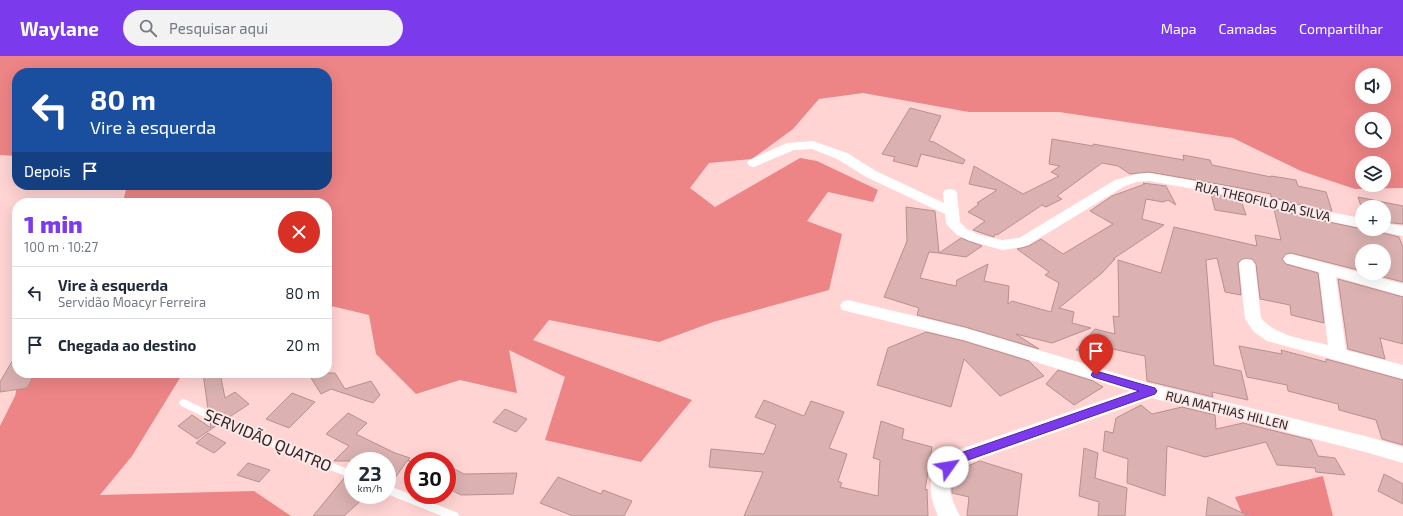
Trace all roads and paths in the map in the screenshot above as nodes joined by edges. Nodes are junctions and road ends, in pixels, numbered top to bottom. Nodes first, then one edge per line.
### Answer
1 (754, 163) dead end
2 (950, 194) dead end
3 (952, 212) junction
4 (1355, 222) edge
5 (1391, 229) edge
6 (1403, 231) edge
7 (1291, 259) dead end
8 (1247, 264) dead end
9 (1327, 269) junction
10 (1403, 290) edge
11 (848, 306) dead end
12 (1338, 354) junction
13 (1403, 372) edge
14 (1152, 391) junction
15 (184, 403) dead end
16 (1403, 455) edge
17 (344, 471) edge
18 (396, 493) edge
19 (454, 516) edge
20 (948, 516) edge

1 - 3 street
2 - 3 street, RUA THEOFILO DA SILVA
3 - 4 street, RUA THEOFILO DA SILVA
5 - 6 street
7 - 9 street
8 - 12 street
9 - 10 street
9 - 12 street
11 - 14 street
12 - 13 street
14 - 16 street, RUA MATHIAS HILLEN
14 - 20 street, RUA MATHIAS HILLEN
15 - 17 lane, SERVIDÃO QUATRO
18 - 19 lane

